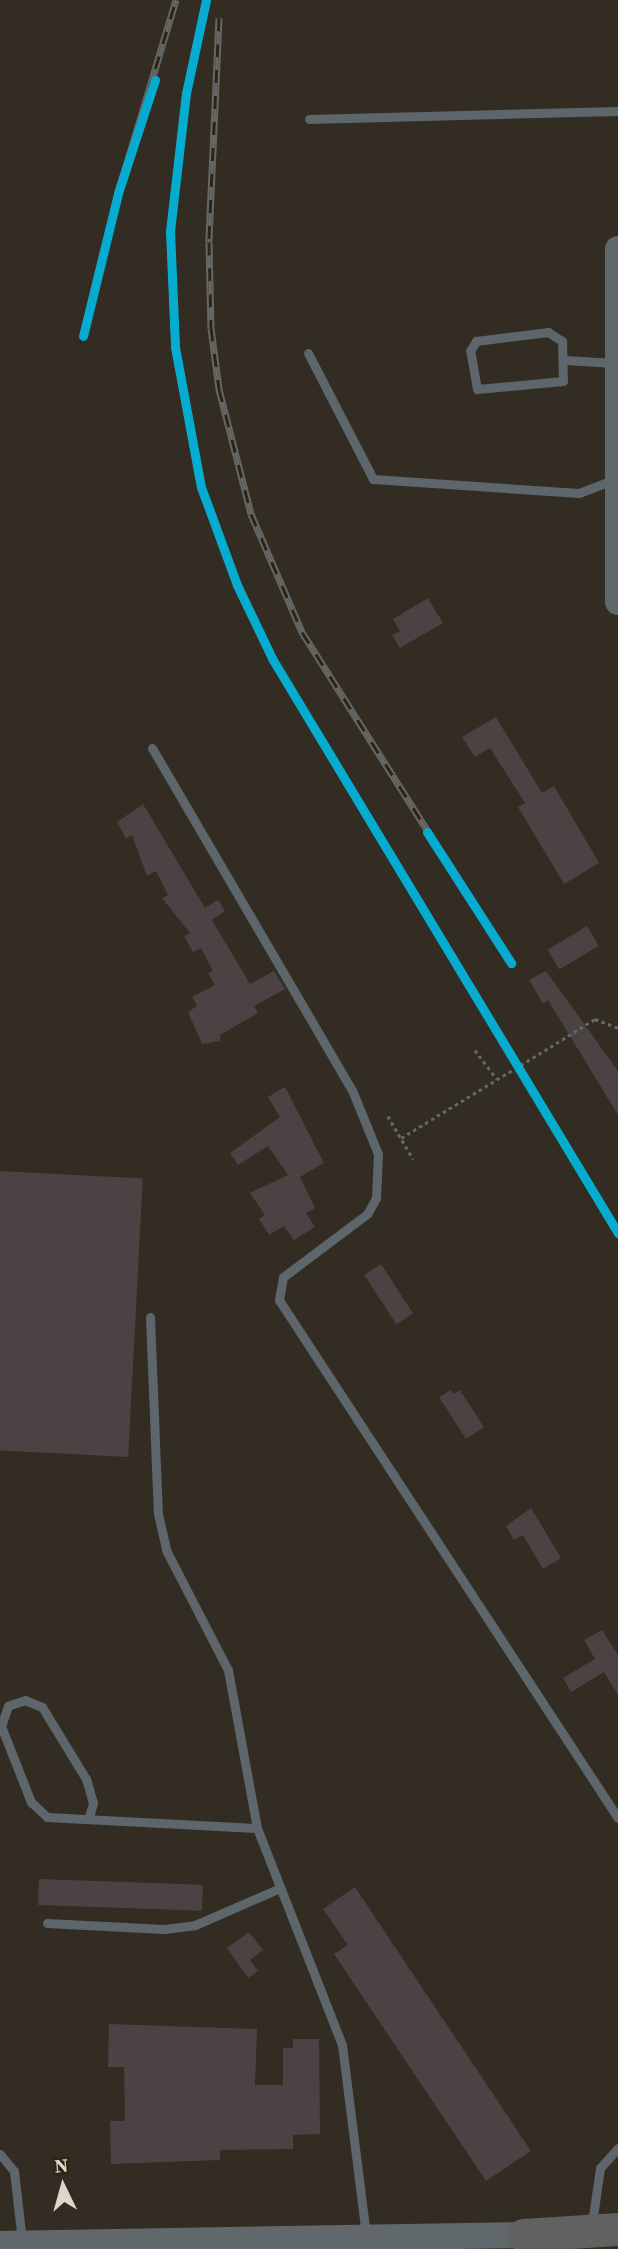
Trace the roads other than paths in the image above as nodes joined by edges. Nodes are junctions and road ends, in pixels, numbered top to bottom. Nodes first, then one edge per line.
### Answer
1 (618, 111) edge
2 (309, 120) dead end
3 (618, 250) edge
4 (308, 353) dead end
5 (565, 360) junction
6 (616, 363) junction
7 (617, 478) edge
8 (618, 603) edge
9 (152, 748) dead end
10 (150, 1317) dead end
11 (89, 1818) junction
12 (618, 1818) edge
13 (257, 1828) junction
14 (280, 1888) junction
15 (47, 1923) dead end
16 (618, 2148) edge
17 (0, 2154) edge
18 (366, 2235) junction
19 (523, 2235) joint
20 (597, 2239) edge
21 (11, 2244) edge

1 - 2 lane
3 - 6 street
4 - 7 lane
5 - 5 lane
5 - 6 lane
6 - 7 street
7 - 8 street
9 - 12 lane
10 - 13 lane
11 - 11 lane
11 - 13 lane
13 - 14 lane
14 - 15 lane
14 - 18 lane
16 - 20 lane
17 - 21 lane
18 - 19 street
18 - 21 street
19 - 20 highway

